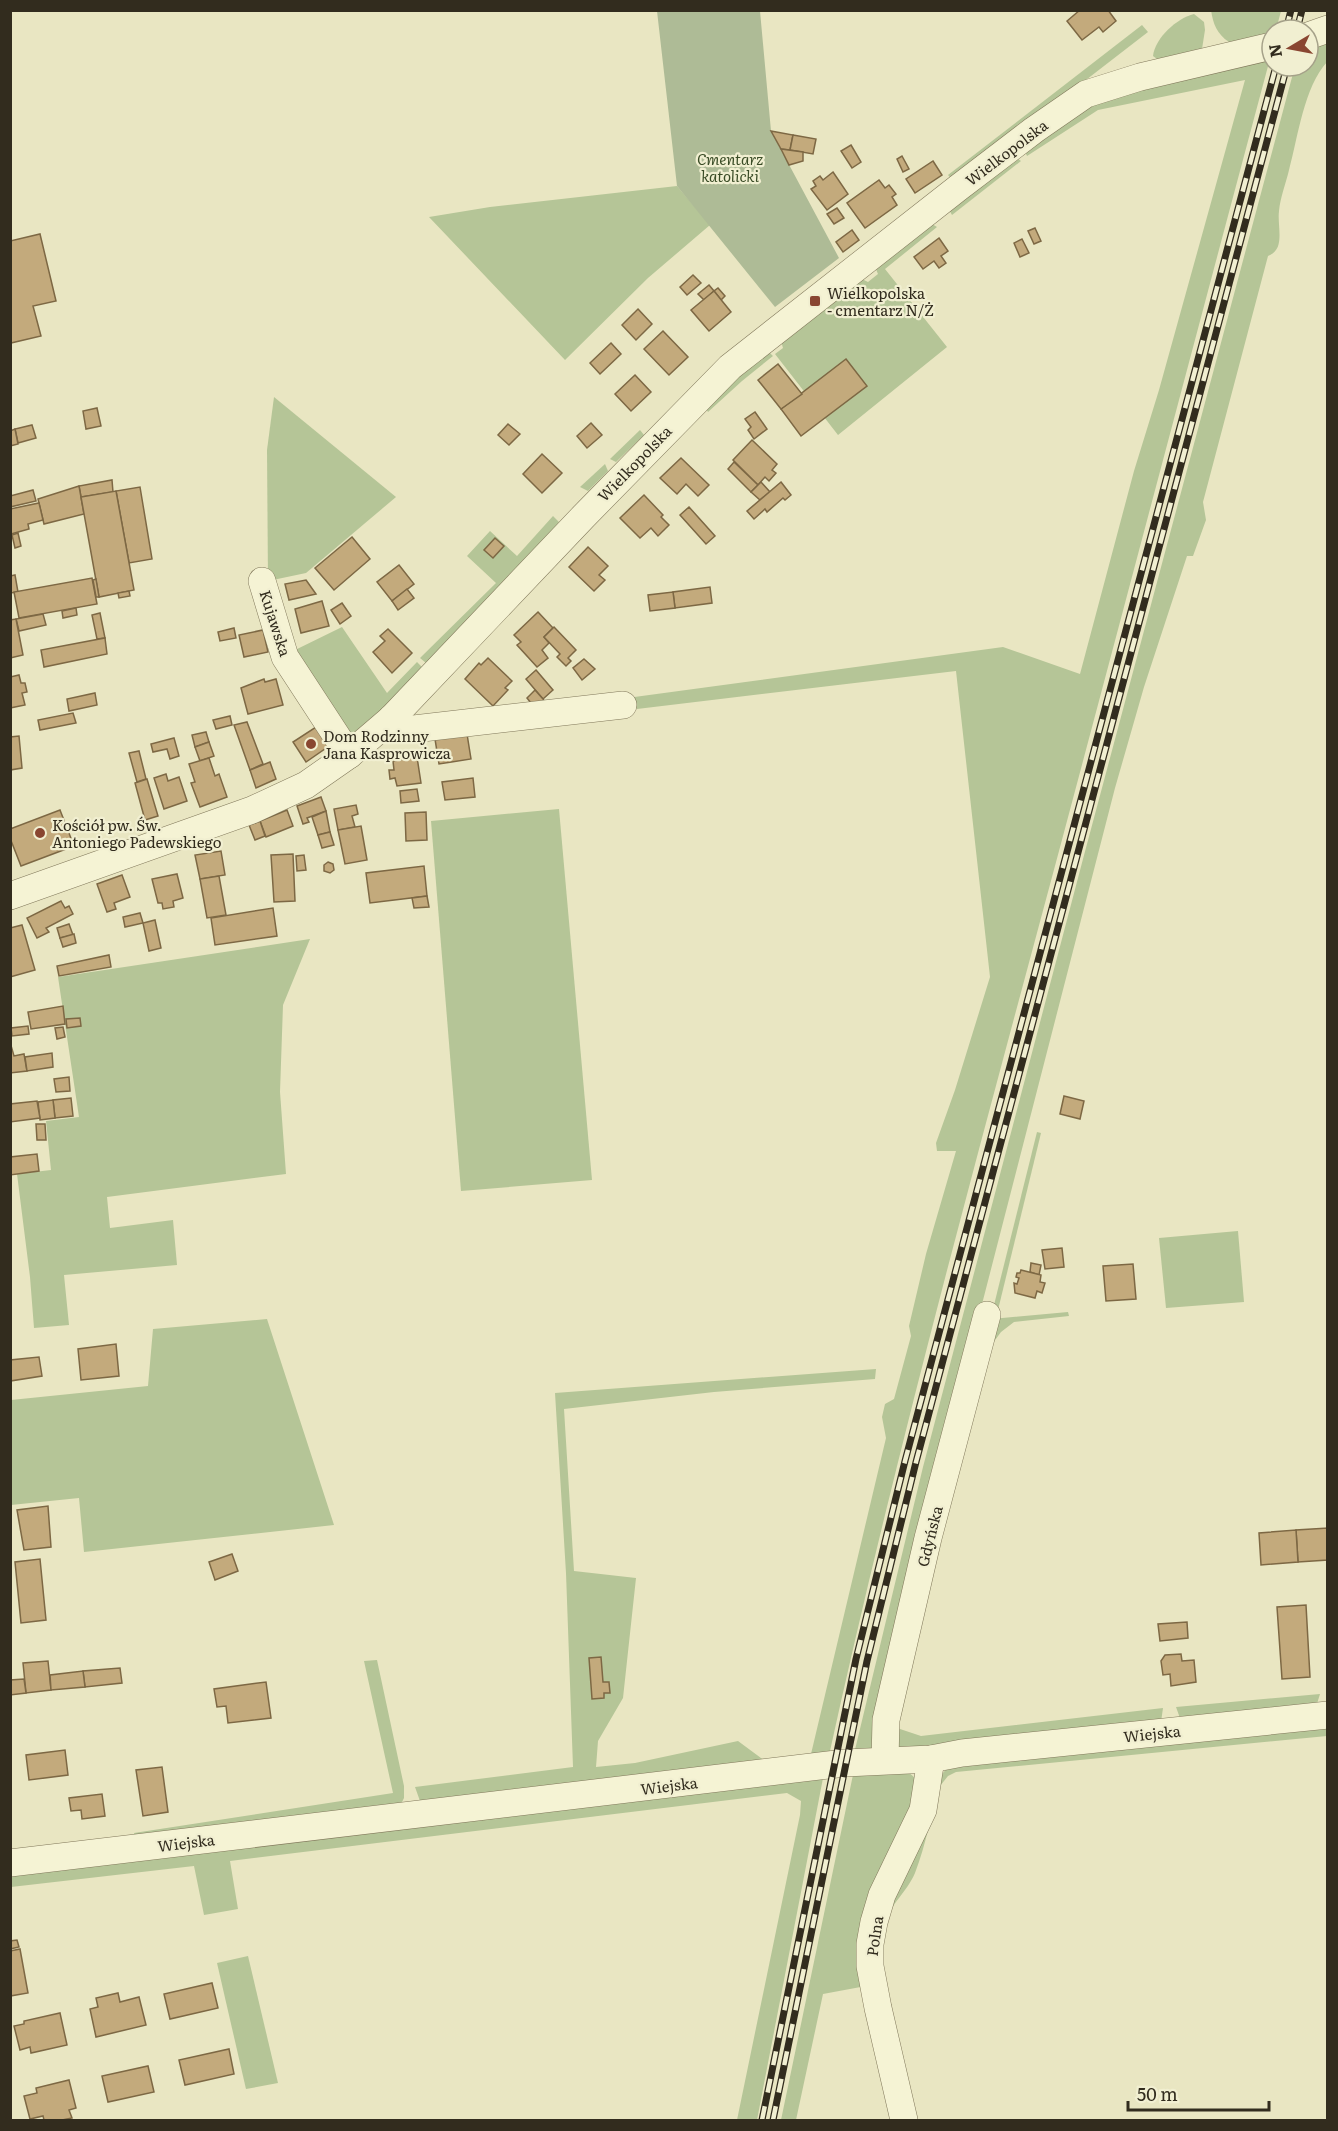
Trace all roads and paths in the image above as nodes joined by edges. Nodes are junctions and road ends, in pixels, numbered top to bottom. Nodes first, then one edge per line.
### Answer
1 (1260, 49) edge
2 (262, 581) dead end
3 (623, 705) dead end
4 (391, 719) junction
5 (349, 755) junction
6 (10, 896) edge
7 (987, 1315) dead end
8 (1328, 1715) edge
9 (931, 1759) junction
10 (885, 1760) junction
11 (10, 1863) edge
12 (904, 2121) edge

1 - 4 street, Wielkopolska
2 - 5 street, Kujawska
3 - 4 street
4 - 5 street, Wielkopolska
5 - 6 street, Wielkopolska
7 - 10 street, Gdyńska
8 - 9 street, Wiejska
9 - 10 street, Wiejska
9 - 12 street, Polna
10 - 11 street, Wiejska

